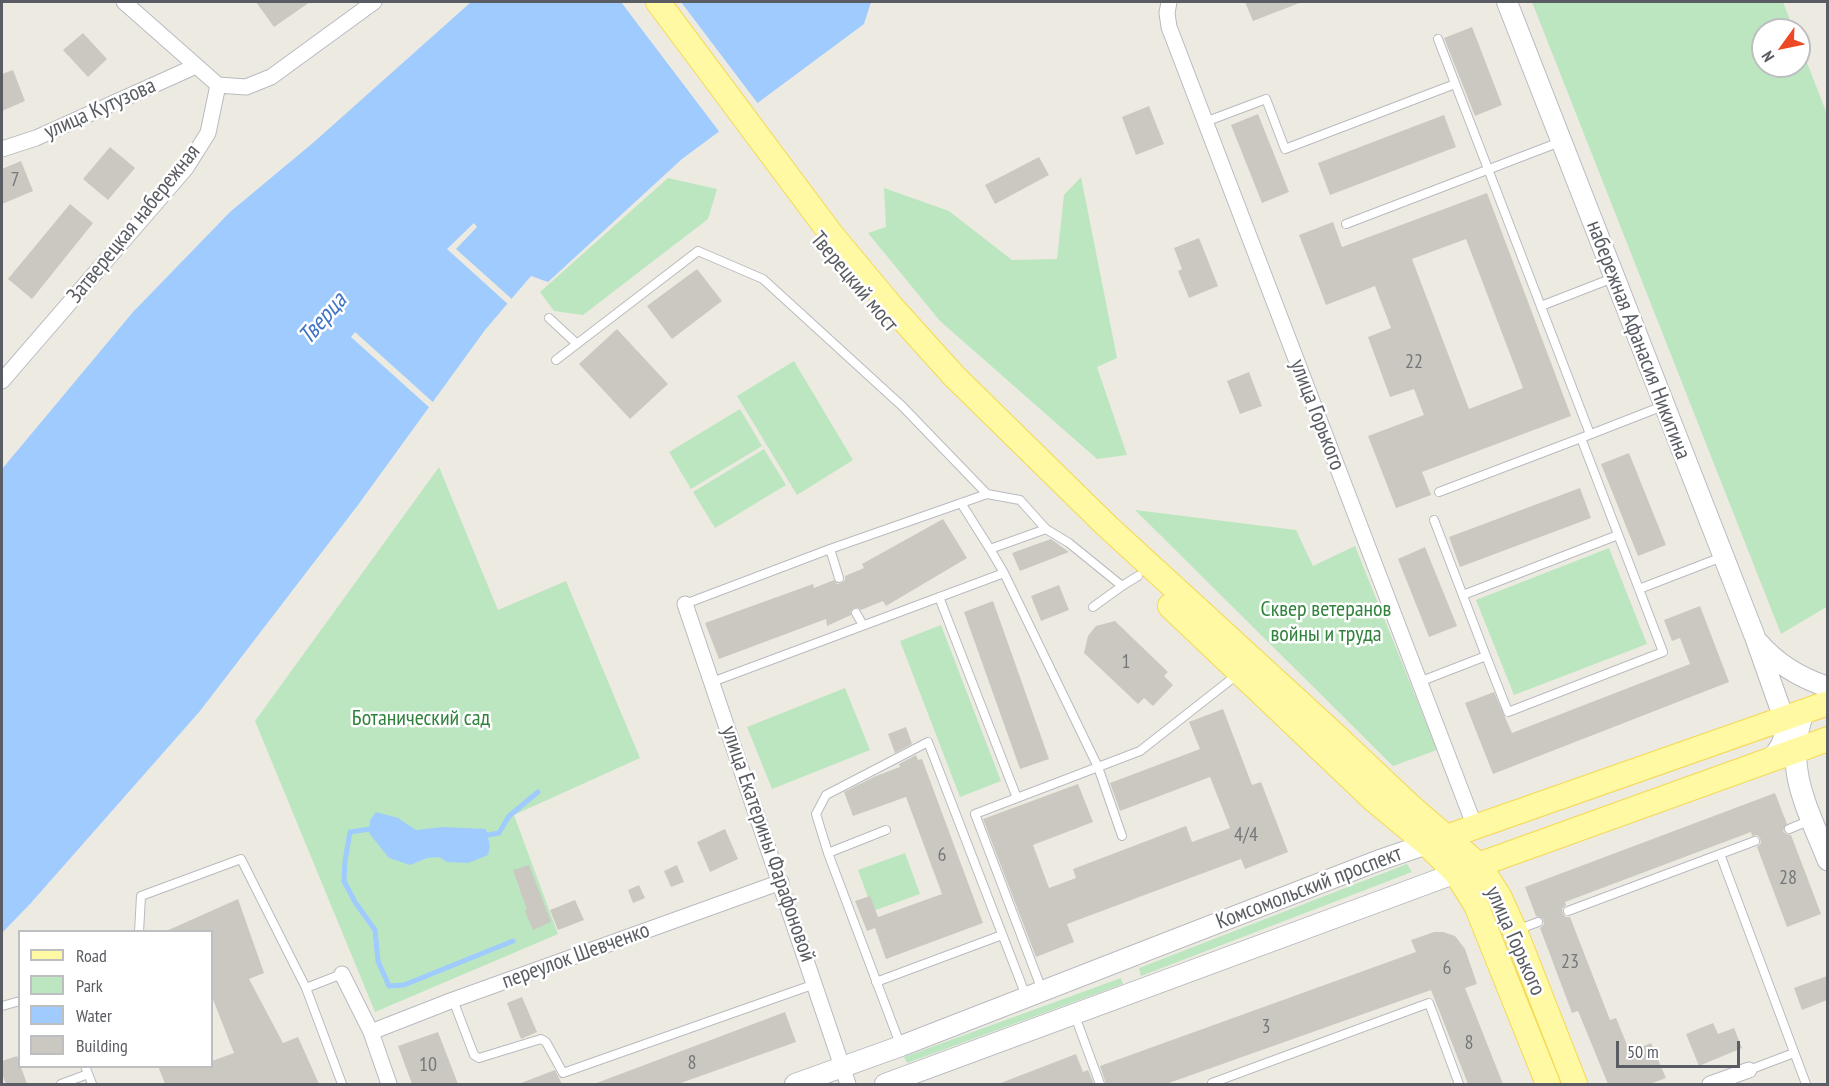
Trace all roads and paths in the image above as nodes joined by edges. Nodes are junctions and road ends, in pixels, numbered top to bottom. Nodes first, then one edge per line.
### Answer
1 (124, 2) edge
2 (374, 2) edge
3 (640, 2) edge
4 (658, 2) edge
5 (1169, 2) edge
6 (1506, 2) edge
7 (1438, 39) dead end
8 (196, 66) junction
9 (1455, 84) junction
10 (218, 85) junction
11 (1205, 122) junction
12 (1561, 141) junction
13 (2, 148) edge
14 (1488, 170) junction
15 (1346, 224) dead end
16 (1613, 278) junction
17 (1541, 306) junction
18 (549, 318) dead end
19 (577, 344) junction
20 (556, 360) dead end
21 (2, 381) edge
22 (1664, 406) junction
23 (1590, 434) junction
24 (1581, 438) junction
25 (1439, 492) dead end
26 (987, 494) junction
27 (961, 503) junction
28 (1434, 520) dead end
29 (1046, 530) junction
30 (1102, 532) junction
31 (1618, 535) junction
32 (830, 549) junction
33 (990, 549) junction
34 (1722, 557) junction
35 (1004, 573) junction
36 (840, 578) dead end
37 (1130, 581) junction
38 (1639, 590) junction
39 (1463, 595) junction
40 (939, 597) junction
41 (686, 604) joint
42 (1093, 608) dead end
43 (856, 613) dead end
44 (863, 625) junction
45 (1755, 638) junction
46 (1486, 656) junction
47 (1240, 672) junction
48 (1768, 679) junction
49 (712, 682) junction
50 (1419, 682) junction
51 (1827, 687) edge
52 (1827, 703) edge
53 (1794, 715) junction
54 (1750, 730) junction
55 (1827, 739) edge
56 (1796, 750) junction
57 (1770, 759) junction
58 (1098, 767) junction
59 (1017, 798) junction
60 (1812, 820) junction
61 (1475, 827) junction
62 (1788, 829) dead end
63 (886, 830) dead end
64 (1122, 836) dead end
65 (1436, 841) junction
66 (1755, 841) dead end
67 (828, 853) junction
68 (1720, 854) junction
69 (1827, 860) edge
70 (1479, 865) junction
71 (1456, 873) junction
72 (781, 882) junction
73 (1568, 911) dead end
74 (1538, 922) dead end
75 (139, 930) edge
76 (1515, 931) junction
77 (1002, 935) junction
78 (1126, 959) junction
79 (342, 974) joint
80 (876, 982) junction
81 (815, 984) junction
82 (306, 988) junction
83 (1138, 991) junction
84 (1034, 994) junction
85 (453, 1000) junction
86 (18, 1002) edge
87 (2, 1006) edge
88 (1074, 1014) junction
89 (371, 1032) junction
90 (901, 1046) junction
91 (1794, 1053) junction
92 (87, 1070) edge
93 (1749, 1070) joint
94 (845, 1076) edge
95 (61, 1084) edge
96 (92, 1084) edge
97 (342, 1084) edge
98 (389, 1084) edge
99 (795, 1084) edge
100 (885, 1084) edge
101 (1101, 1084) edge
102 (1211, 1084) edge
103 (1459, 1084) edge
104 (1548, 1084) edge
105 (1575, 1084) edge
106 (1710, 1084) edge
107 (1806, 1084) edge

1 - 8 street
2 - 10 street
3 - 30 main road, Тверецкий мост
4 - 30 main road, Тверецкий мост
5 - 11 street, улица Горького
6 - 12 street, набережная Афанасия Никитина
7 - 9 lane
8 - 10 street
8 - 13 street, улица Кутузова
9 - 11 lane
9 - 14 lane
10 - 21 street, Затверецкая набережная
11 - 50 street, улица Горького
12 - 14 lane
12 - 16 street, набережная Афанасия Никитина
14 - 15 lane
14 - 17 lane
16 - 17 lane
16 - 22 street, набережная Афанасия Никитина
17 - 23 lane
18 - 19 lane
19 - 20 lane
19 - 26 lane
22 - 23 lane
22 - 34 street, набережная Афанасия Никитина
23 - 24 lane
24 - 25 lane
24 - 31 lane
26 - 27 lane
26 - 29 lane
27 - 32 lane
27 - 33 lane
28 - 39 lane
29 - 33 lane
29 - 37 lane
30 - 37 main road, улица Горького
30 - 65 main road, улица Горького
31 - 38 lane
31 - 39 lane
32 - 36 lane
32 - 41 lane
33 - 35 lane
34 - 38 lane
34 - 45 street, набережная Афанасия Никитина
35 - 40 lane
35 - 58 lane
37 - 42 lane
37 - 47 main road, улица Горького
38 - 46 lane
39 - 46 lane
40 - 44 lane
40 - 59 lane
41 - 49 street, улица Екатерины Фарафоновой
43 - 44 lane
44 - 49 lane
45 - 48 street, набережная Афанасия Никитина
45 - 51 street
46 - 50 lane
47 - 58 lane
47 - 65 main road, улица Горького
48 - 53 street, набережная Афанасия Никитина
48 - 54 street
49 - 72 street, улица Екатерины Фарафоновой
50 - 61 street, улица Горького
52 - 53 main road, Комсомольский проспект
53 - 54 main road, Комсомольский проспект
53 - 56 main road
53 - 57 street
54 - 61 main road, Комсомольский проспект
55 - 56 main road, Комсомольский проспект
56 - 57 main road, Комсомольский проспект
56 - 60 main road
57 - 70 main road, Комсомольский проспект
58 - 59 lane
58 - 64 lane
59 - 84 lane
60 - 62 lane
60 - 69 main road
61 - 65 main road, Комсомольский проспект
63 - 67 lane
65 - 70 main road, улица Горького
65 - 71 main road, улица Горького
65 - 78 street, Комсомольский проспект
66 - 68 lane
67 - 77 lane
67 - 80 lane
68 - 73 lane
68 - 91 lane
70 - 71 main road, Комсомольский проспект
70 - 76 main road, улица Горького
71 - 83 street, Комсомольский проспект
71 - 104 main road, улица Горького
72 - 81 street, улица Екатерины Фарафоновой
72 - 85 street, переулок Шевченко
74 - 76 lane
75 - 82 lane
76 - 105 main road, улица Горького
77 - 80 lane
77 - 84 lane
78 - 83 street
78 - 84 street, Комсомольский проспект
79 - 82 lane
79 - 89 street
80 - 90 lane
81 - 85 lane
81 - 94 street, улица Екатерины Фарафоновой
82 - 97 lane
83 - 88 street, Комсомольский проспект
84 - 90 street, Комсомольский проспект
85 - 89 street, переулок Шевченко
86 - 87 lane
88 - 100 street, Комсомольский проспект
88 - 101 lane
89 - 98 street
90 - 94 street, Комсомольский проспект
91 - 93 lane
91 - 107 lane
92 - 95 lane
92 - 96 lane
93 - 106 street
94 - 99 street, Комсомольский проспект
102 - 103 lane

